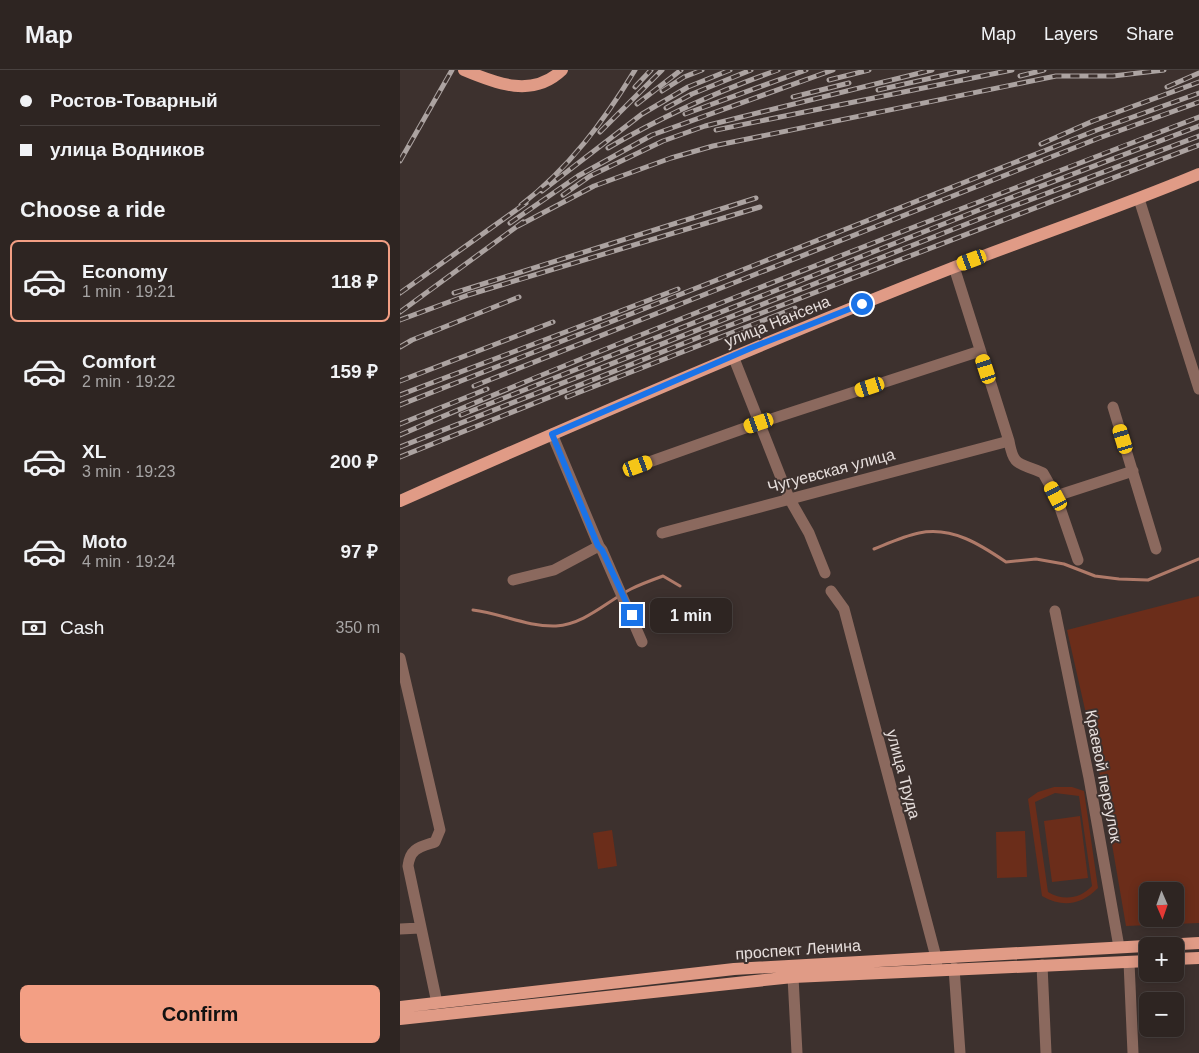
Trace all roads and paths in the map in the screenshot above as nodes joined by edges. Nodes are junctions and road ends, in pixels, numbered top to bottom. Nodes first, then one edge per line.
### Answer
1 (464, 70) edge
2 (562, 70) edge
3 (1199, 174) edge
4 (1139, 199) junction
5 (954, 267) junction
6 (980, 351) junction
7 (732, 356) junction
8 (1199, 389) edge
9 (1113, 407) dead end
10 (759, 423) junction
11 (552, 434) junction
12 (1010, 441) junction
13 (638, 466) dead end
14 (1133, 471) junction
15 (1056, 496) junction
16 (789, 498) junction
17 (400, 501) edge
18 (662, 533) dead end
19 (598, 546) junction
20 (1156, 549) dead end
21 (1078, 560) dead end
22 (825, 573) dead end
23 (513, 580) dead end
24 (831, 591) dead end
25 (1055, 611) dead end
26 (642, 642) dead end
27 (400, 658) edge
28 (420, 928) junction
29 (400, 930) edge
30 (1199, 943) edge
31 (1119, 947) junction
32 (1199, 958) edge
33 (1184, 959) edge
34 (1139, 961) edge
35 (1129, 962) junction
36 (936, 963) junction
37 (1042, 965) junction
38 (954, 968) junction
39 (793, 977) junction
40 (437, 1003) junction
41 (400, 1007) edge
42 (400, 1019) edge
43 (797, 1053) edge
44 (960, 1053) edge
45 (1046, 1053) edge
46 (1133, 1053) edge

1 - 2 main road
3 - 4 main road, улица Нансена
4 - 5 main road, улица Нансена
4 - 8 street
5 - 6 street
5 - 7 main road, улица Нансена
6 - 10 street
6 - 12 street
7 - 10 street
7 - 11 main road, улица Нансена
9 - 14 street
10 - 13 street
10 - 16 street
11 - 17 main road, улица Нансена
11 - 19 street
12 - 15 street
12 - 16 street, Чугуевская улица
14 - 15 street
14 - 20 street
15 - 21 street
16 - 18 street, Чугуевская улица
16 - 22 street
19 - 23 street
19 - 26 street
24 - 36 street, улица Труда
25 - 31 street, Краевой переулок
27 - 28 street
28 - 29 street
28 - 40 street
30 - 31 main road, проспект Ленина
31 - 36 main road, проспект Ленина
32 - 33 main road
34 - 35 main road, проспект Ленина
35 - 37 main road, проспект Ленина
35 - 46 street
36 - 38 main road, проспект Ленина
36 - 39 main road, проспект Ленина
36 - 40 main road, проспект Ленина
37 - 38 main road, проспект Ленина
37 - 45 street
38 - 44 street
39 - 42 main road, проспект Ленина
39 - 43 street
40 - 41 main road, проспект Ленина

